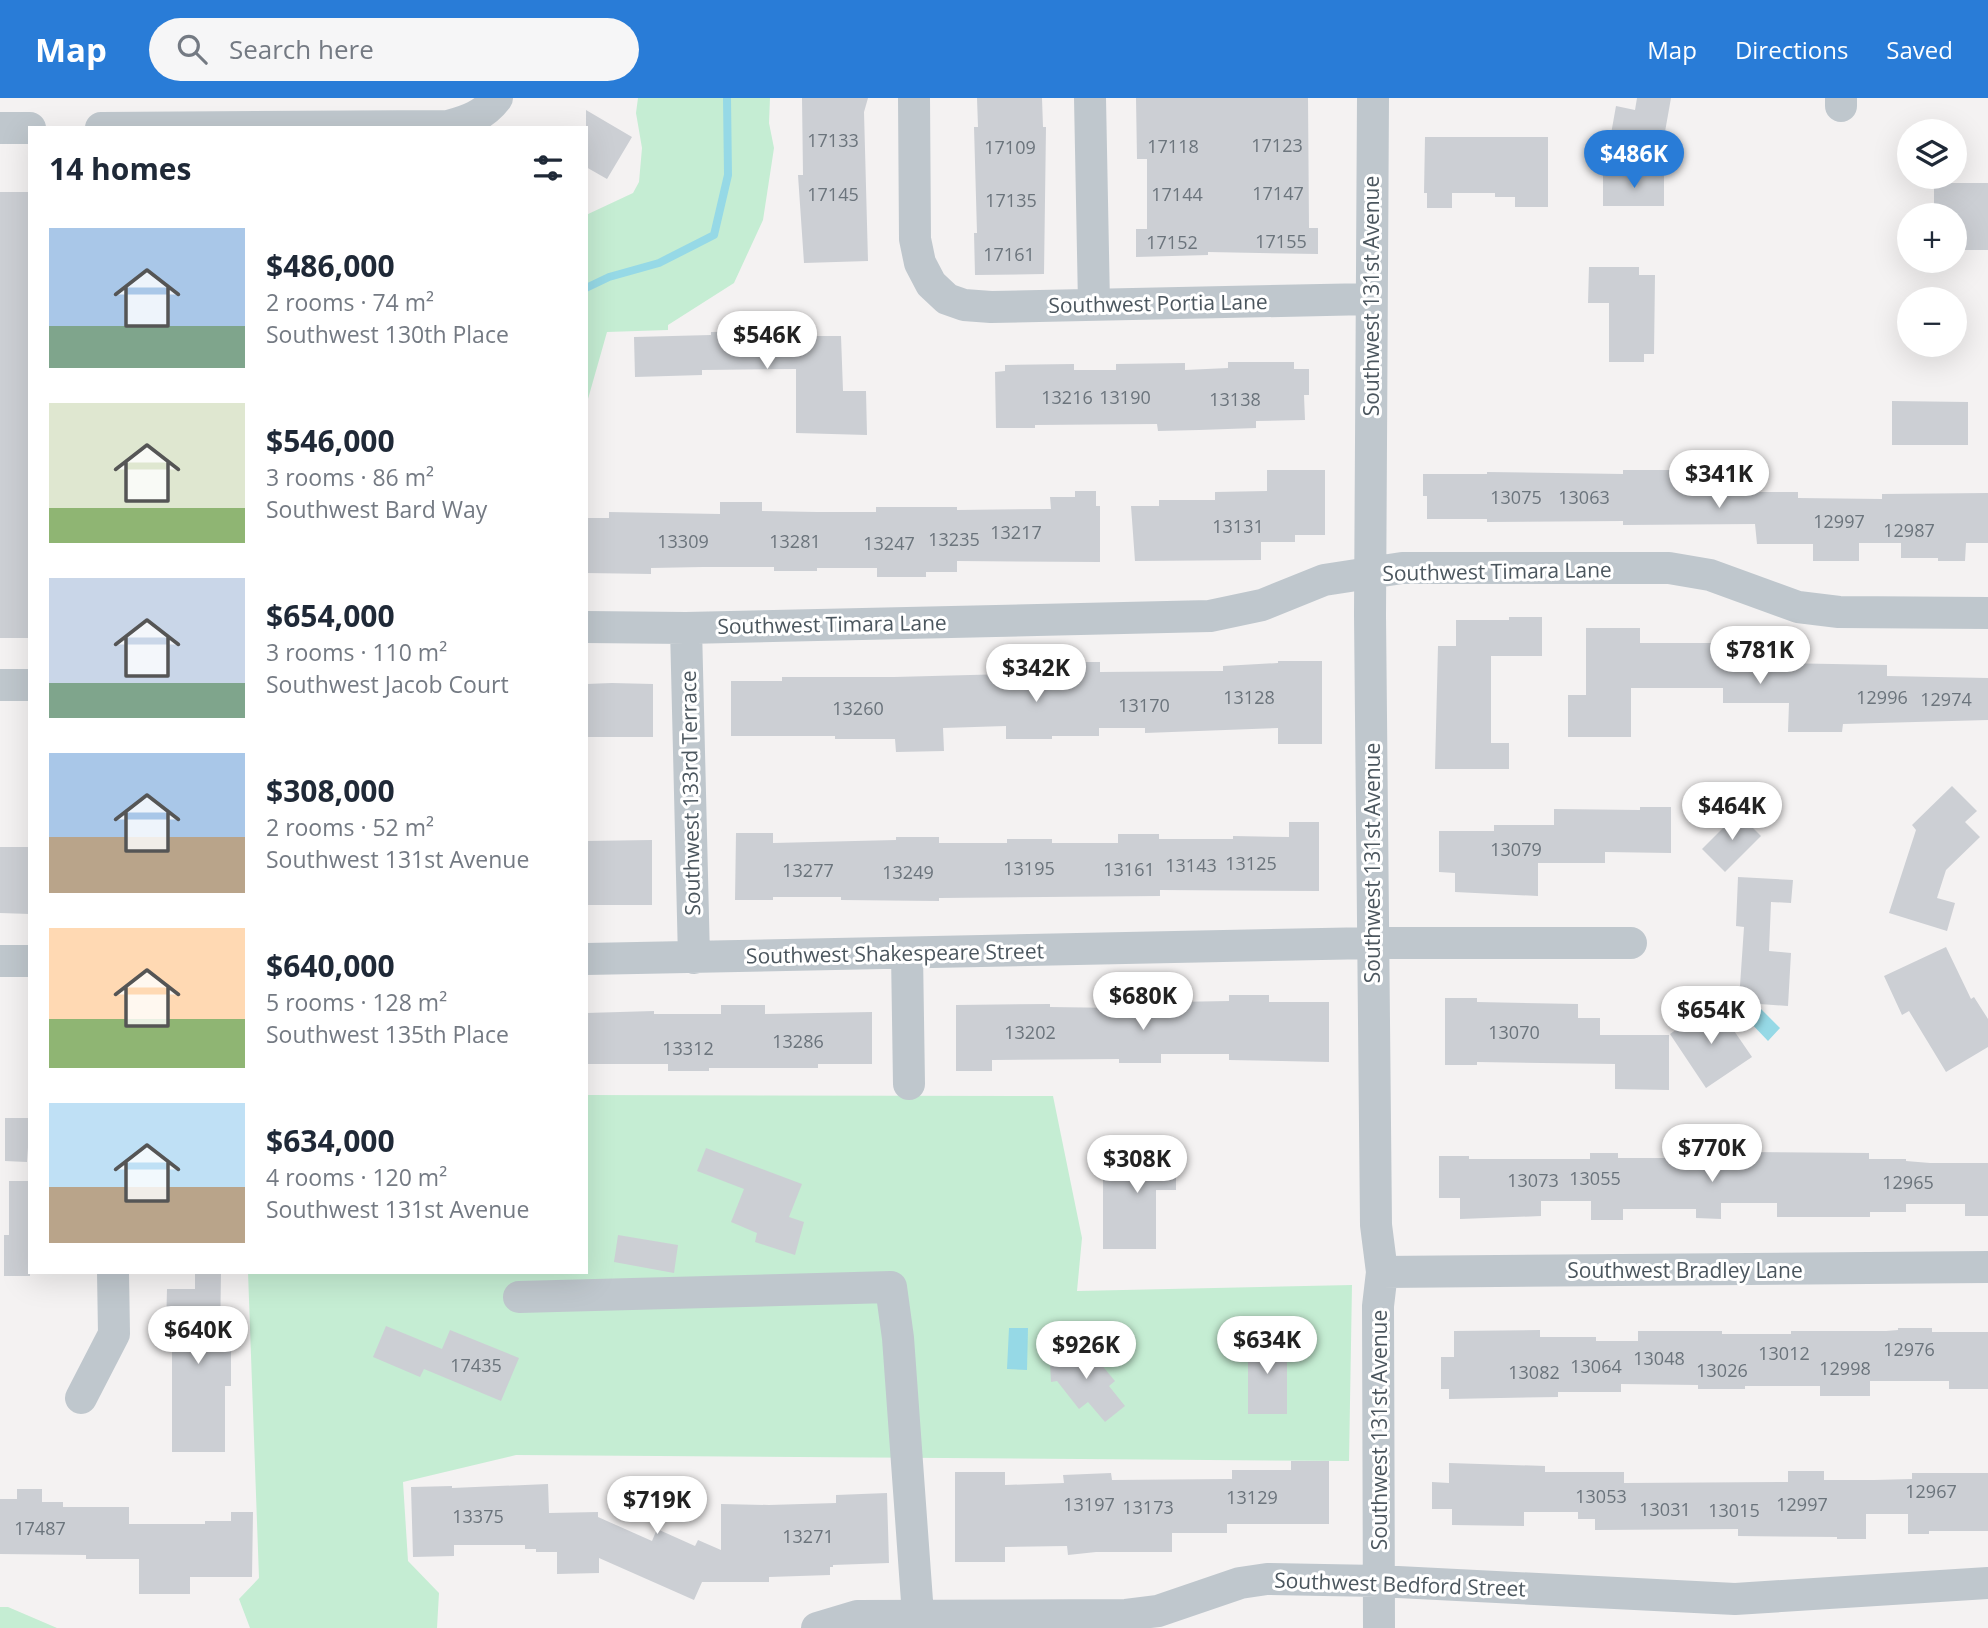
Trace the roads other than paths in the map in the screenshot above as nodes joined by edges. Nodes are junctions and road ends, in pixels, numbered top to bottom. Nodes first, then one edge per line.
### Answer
1 (497, 98) edge
2 (914, 98) edge
3 (1090, 98) edge
4 (1373, 98) edge
5 (448, 126) edge
6 (0, 128) edge
7 (28, 128) edge
8 (1371, 299) junction
9 (1094, 304) junction
10 (1370, 574) junction
11 (1988, 613) edge
12 (588, 627) edge
13 (686, 628) junction
14 (0, 685) edge
15 (28, 685) edge
16 (1373, 943) junction
17 (1631, 943) dead end
18 (907, 953) junction
19 (694, 958) junction
20 (588, 959) edge
21 (0, 961) edge
22 (28, 961) edge
23 (909, 1084) dead end
24 (1988, 1267) edge
25 (1382, 1272) junction
26 (113, 1274) edge
27 (519, 1297) dead end
28 (81, 1398) dead end
29 (1378, 1581) junction
30 (1988, 1583) edge
31 (918, 1615) junction
32 (817, 1628) edge
33 (1378, 1628) edge

1 - 5 street
2 - 9 street, Southwest Portia Lane
3 - 9 street
4 - 8 street, Southwest 131st Avenue
6 - 7 street
8 - 9 street, Southwest Portia Lane
8 - 10 street, Southwest 131st Avenue
10 - 11 street, Southwest Timara Lane
10 - 13 street, Southwest Timara Lane
10 - 16 street, Southwest 131st Avenue
12 - 13 street, Southwest Timara Lane
13 - 19 street, Southwest 133rd Terrace
14 - 15 street
16 - 17 street, Southwest Shakespeare Street
16 - 18 street, Southwest Shakespeare Street
16 - 25 street, Southwest 131st Avenue
18 - 19 street, Southwest Shakespeare Street
18 - 23 street
19 - 20 street, Southwest Shakespeare Street
21 - 22 street
24 - 25 street, Southwest Bradley Lane
25 - 29 street, Southwest 131st Avenue
26 - 28 street
27 - 31 street
29 - 30 street, Southwest Bedford Street
29 - 31 street, Southwest Bedford Street
29 - 33 street, Southwest 131st Avenue
31 - 32 street, Southwest Bedford Street

